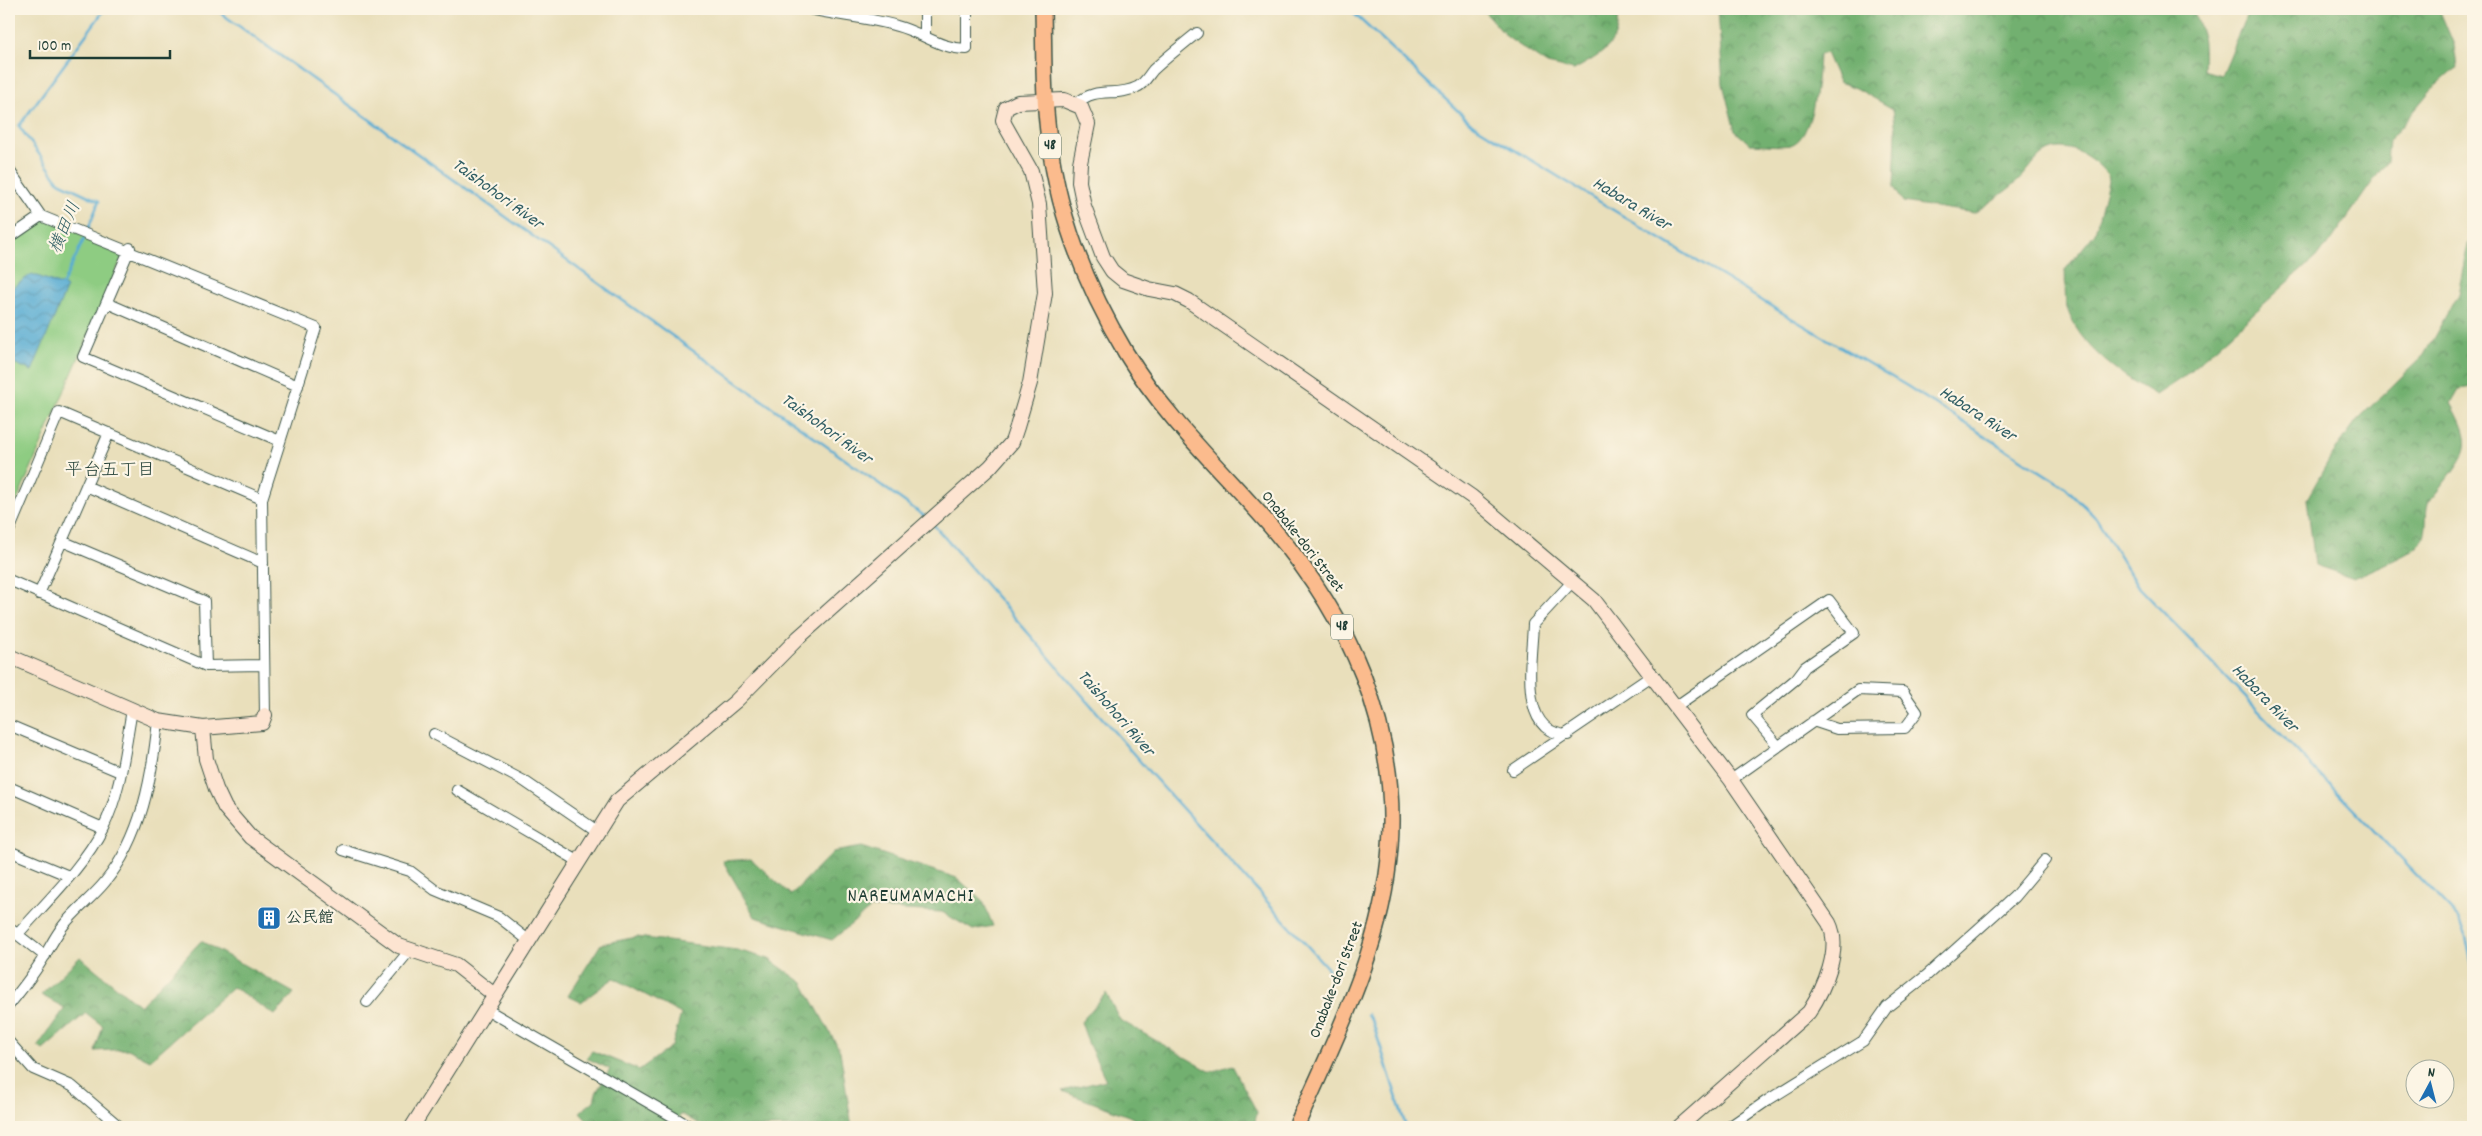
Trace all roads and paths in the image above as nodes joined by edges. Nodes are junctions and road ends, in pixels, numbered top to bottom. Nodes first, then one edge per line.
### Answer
1 (809, 9) edge
2 (924, 9) edge
3 (967, 9) edge
4 (1043, 9) edge
5 (1197, 33) dead end
6 (925, 36) junction
7 (1046, 100) junction
8 (1076, 104) junction
9 (9, 170) edge
10 (40, 216) junction
11 (9, 238) edge
12 (129, 250) junction
13 (106, 303) junction
14 (298, 386) junction
15 (109, 433) junction
16 (280, 441) junction
17 (86, 486) junction
18 (262, 499) junction
19 (9, 531) edge
20 (62, 541) junction
21 (263, 563) junction
22 (9, 580) edge
23 (1572, 582) junction
24 (40, 594) junction
25 (9, 657) edge
26 (206, 666) junction
27 (264, 666) junction
28 (1653, 675) junction
29 (1675, 707) junction
30 (132, 710) junction
31 (265, 716) joint
32 (158, 721) junction
33 (1814, 721) junction
34 (9, 725) edge
35 (203, 728) junction
36 (434, 734) dead end
37 (1568, 735) junction
38 (1778, 746) junction
39 (1513, 770) dead end
40 (120, 772) junction
41 (1731, 780) junction
42 (9, 787) edge
43 (457, 790) dead end
44 (103, 828) junction
45 (597, 831) junction
46 (343, 850) dead end
47 (9, 851) edge
48 (2044, 860) dead end
49 (578, 861) junction
50 (68, 876) junction
51 (9, 928) edge
52 (17, 934) junction
53 (528, 940) junction
54 (410, 950) junction
55 (44, 956) junction
56 (494, 994) junction
57 (367, 1002) dead end
58 (9, 1004) edge
59 (486, 1009) junction
60 (9, 1042) edge
61 (416, 1126) edge
62 (120, 1127) edge
63 (691, 1127) edge
64 (1296, 1127) edge
65 (1679, 1127) edge
66 (1729, 1127) edge

1 - 6 street
2 - 6 street
3 - 6 street
4 - 7 main road, Onabake-dori Street / 48
5 - 8 street
7 - 8 street
7 - 45 street
7 - 64 main road, Onabake-dori Street / 48
8 - 23 street
9 - 10 street
10 - 11 street
10 - 12 street
12 - 13 street
12 - 14 street
13 - 14 street
13 - 16 street
14 - 16 street
15 - 17 street
15 - 18 street
15 - 19 street
16 - 18 street
17 - 20 street
17 - 21 street
18 - 21 street
20 - 24 street
20 - 26 street
21 - 27 street
22 - 24 street
23 - 28 street
23 - 37 street
24 - 26 street
25 - 30 street
26 - 27 street
27 - 31 street
28 - 29 street
28 - 37 street
29 - 38 street
29 - 41 street
30 - 32 street
30 - 40 street
31 - 35 street
32 - 35 street
32 - 55 street
33 - 33 street
33 - 38 street
34 - 40 street
35 - 54 street
36 - 45 street
37 - 39 street
38 - 41 street
40 - 44 street
41 - 65 street
42 - 44 street
43 - 49 street
44 - 50 street
45 - 49 street
46 - 53 street
47 - 50 street
48 - 66 street
49 - 53 street
50 - 52 street
51 - 52 street
52 - 55 street
53 - 56 street
54 - 56 street
54 - 57 street
55 - 58 street
56 - 59 street
59 - 61 street
59 - 63 street
60 - 62 street

